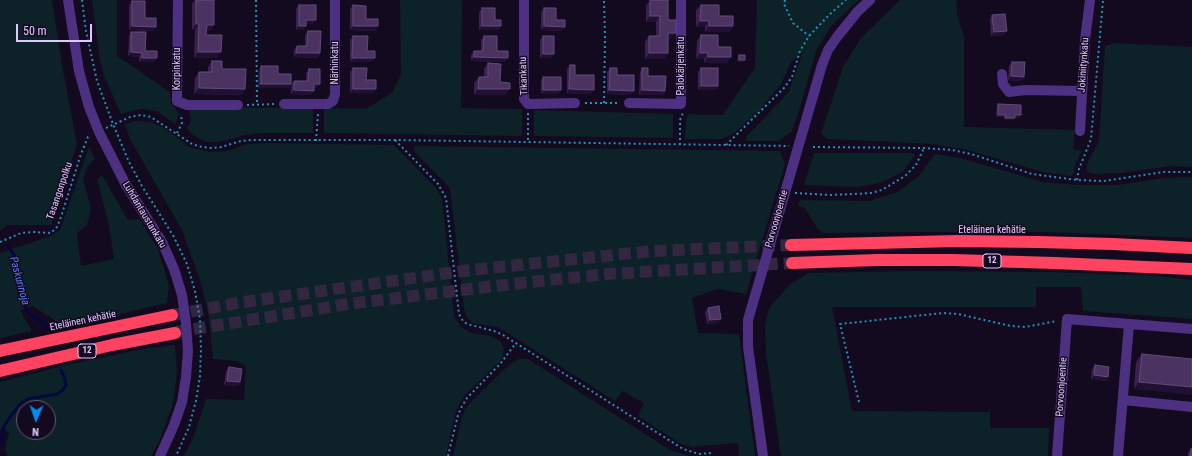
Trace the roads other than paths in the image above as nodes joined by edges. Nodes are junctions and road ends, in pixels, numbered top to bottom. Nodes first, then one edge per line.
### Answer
1 (68, 0) edge
2 (178, 0) edge
3 (335, 0) edge
4 (524, 0) edge
5 (681, 0) edge
6 (870, 0) edge
7 (1090, 0) edge
8 (1002, 74) dead end
9 (1082, 91) junction
10 (575, 103) road end
11 (629, 103) road end
12 (284, 104) road end
13 (238, 105) road end
14 (1080, 131) dead end
15 (791, 245) tunnel mouth
16 (1192, 248) edge
17 (792, 263) tunnel mouth
18 (1192, 269) edge
19 (172, 315) tunnel mouth
20 (1129, 324) junction
21 (1192, 329) edge
22 (175, 333) tunnel mouth
23 (0, 351) edge
24 (0, 371) edge
25 (1123, 400) junction
26 (1192, 407) edge
27 (160, 456) edge
28 (763, 456) edge
29 (1057, 456) edge
30 (1118, 456) edge

1 - 27 street, Luhdantaustankatu
2 - 13 street, Korpinkatu
3 - 12 street, Närhinkatu
4 - 10 street, Tikankatu
5 - 11 street, Palokärjenkatu
6 - 28 street, Porvoonjoentie
7 - 9 street, Jokiniitynkatu
8 - 9 street
9 - 14 street, Jokiniitynkatu
15 - 16 highway, Eteläinen kehätie / 12
17 - 18 highway, 12
19 - 23 highway, Eteläinen kehätie / 12
20 - 21 street
20 - 25 street
20 - 29 street, Porvoonjoentie
22 - 24 highway, 12
25 - 26 street
25 - 30 street

